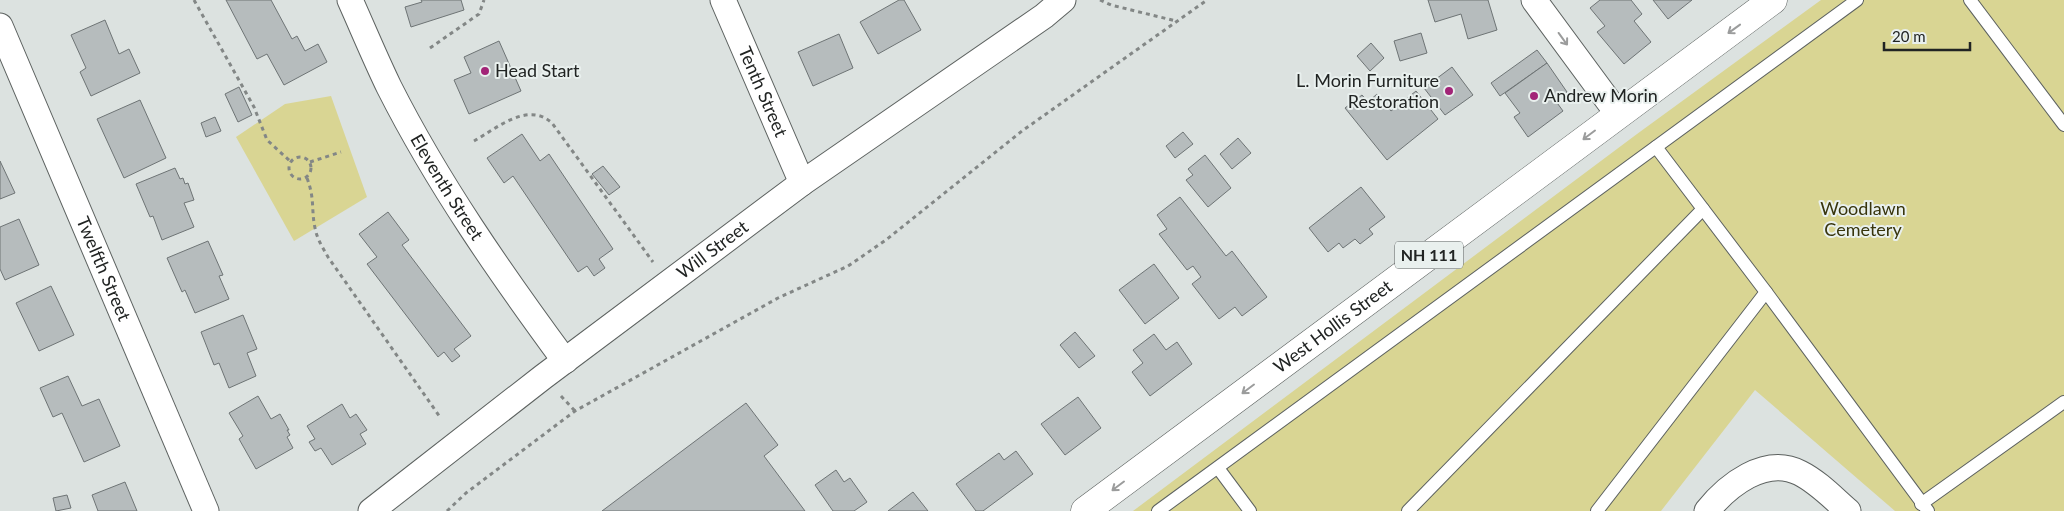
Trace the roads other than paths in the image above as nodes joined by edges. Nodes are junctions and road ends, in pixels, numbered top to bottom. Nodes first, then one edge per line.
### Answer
1 (350, 0) edge
2 (723, 0) edge
3 (1063, 0) edge
4 (1534, 0) edge
5 (1774, 0) edge
6 (1857, 0) edge
7 (1970, 0) edge
8 (0, 26) edge
9 (1618, 114) junction
10 (2064, 125) edge
11 (1656, 147) junction
12 (802, 183) junction
13 (1703, 209) junction
14 (1766, 292) junction
15 (565, 361) junction
16 (2064, 402) edge
17 (1218, 468) junction
18 (1924, 507) edge
19 (206, 511) edge
20 (371, 511) edge
21 (1084, 511) edge
22 (1158, 511) edge
23 (1250, 511) edge
24 (1408, 511) edge
25 (1597, 511) edge
26 (1707, 511) edge
27 (1848, 511) edge

1 - 15 street, Eleventh Street
2 - 12 street, Tenth Street
3 - 12 street, Will Street
4 -> 9 street
5 -> 9 main road, West Hollis Street / NH 111
6 - 11 lane
7 - 10 lane
8 - 19 street, Twelfth Street
9 -> 21 main road, West Hollis Street / NH 111
11 - 13 lane
11 - 17 lane
12 - 15 street, Will Street
13 - 14 lane
13 - 24 lane
14 - 18 lane
14 - 25 lane
15 - 20 street, Will Street
16 - 18 lane
17 - 22 lane
17 - 23 lane
26 - 27 street

